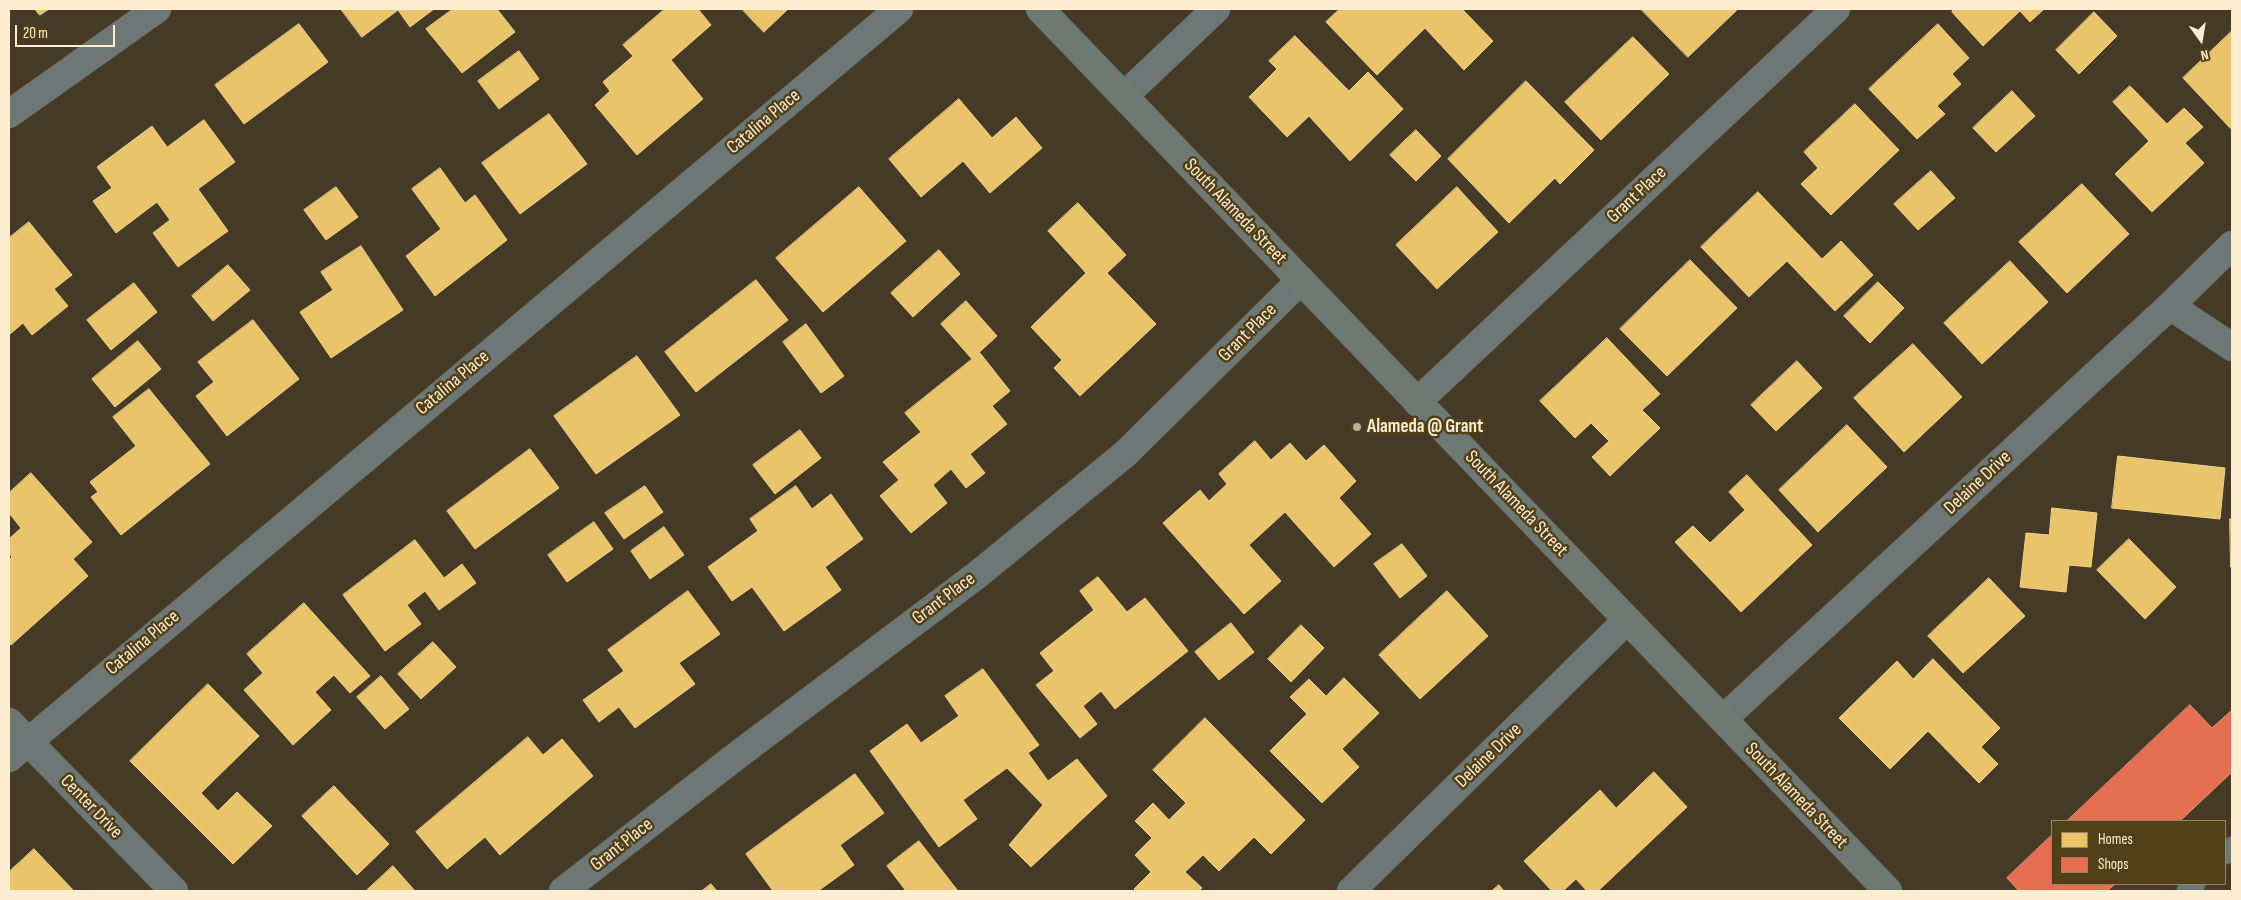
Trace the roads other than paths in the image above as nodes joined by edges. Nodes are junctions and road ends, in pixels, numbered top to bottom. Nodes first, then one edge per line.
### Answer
1 (157, 9) edge
2 (899, 9) edge
3 (1040, 9) edge
4 (1216, 9) edge
5 (1836, 9) edge
6 (1124, 96) junction
7 (9, 114) edge
8 (2232, 245) edge
9 (1301, 280) junction
10 (2170, 306) junction
11 (2232, 347) edge
12 (1417, 402) junction
13 (1628, 620) junction
14 (1722, 719) junction
15 (15, 740) edge
16 (1883, 890) edge
17 (174, 891) edge
18 (563, 891) edge
19 (1351, 891) edge

1 - 7 street
2 - 15 street, Catalina Place
3 - 6 main road, South Alameda Street
4 - 6 street
5 - 12 street, Grant Place
6 - 9 main road, South Alameda Street
8 - 10 street, Delaine Drive
9 - 12 main road, South Alameda Street
9 - 18 street, Grant Place
10 - 11 street
10 - 14 street, Delaine Drive
12 - 13 main road, South Alameda Street
13 - 14 main road, South Alameda Street
13 - 19 street, Delaine Drive
14 - 16 main road, South Alameda Street
15 - 17 street, Center Drive

